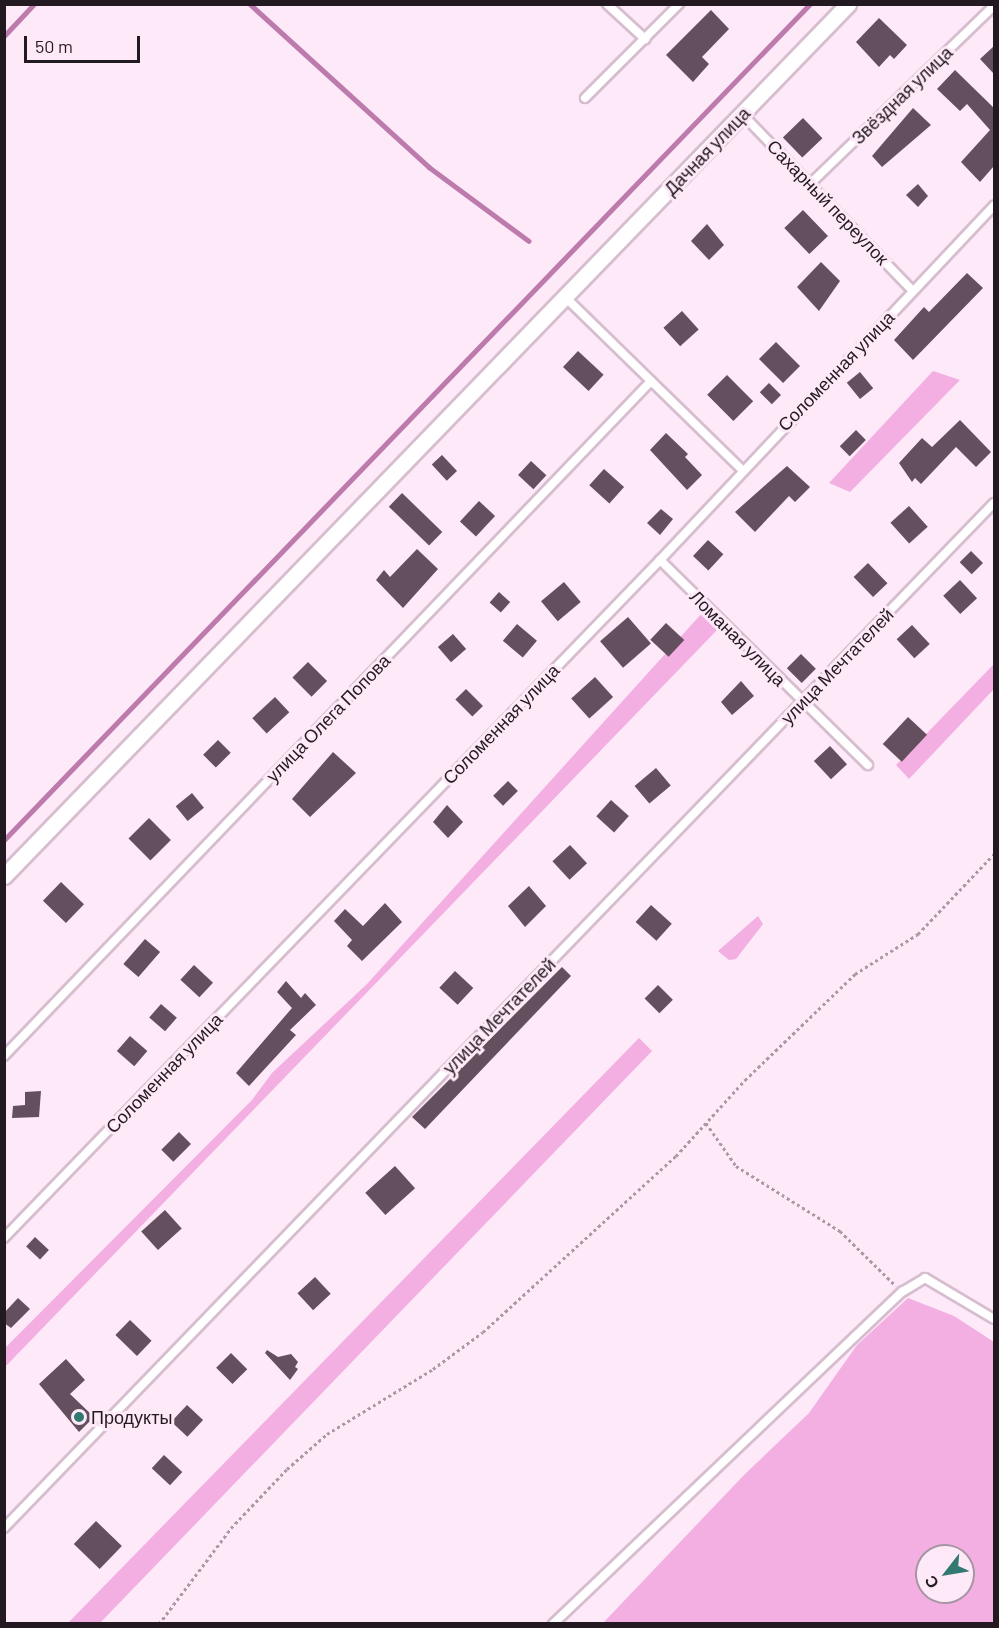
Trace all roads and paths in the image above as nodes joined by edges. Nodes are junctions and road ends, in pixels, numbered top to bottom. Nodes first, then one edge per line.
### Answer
1 (607, 4) edge
2 (679, 4) edge
3 (848, 4) edge
4 (994, 6) edge
5 (645, 39) junction
6 (585, 98) dead end
7 (742, 114) junction
8 (810, 184) junction
9 (994, 206) edge
10 (913, 291) junction
11 (566, 297) junction
12 (651, 381) junction
13 (742, 470) junction
14 (994, 503) edge
15 (660, 560) junction
16 (802, 702) junction
17 (868, 765) dead end
18 (994, 854) edge
19 (4, 876) edge
20 (4, 1056) edge
21 (706, 1123) junction
22 (4, 1238) edge
23 (902, 1292) junction
24 (994, 1319) edge
25 (4, 1528) edge
26 (159, 1623) edge
27 (553, 1623) edge

1 - 5 lane
2 - 5 lane
3 - 7 street, Дачная улица
4 - 8 lane, Звёздная улица
5 - 6 lane
7 - 8 lane, Сахарный переулок
7 - 11 street, Дачная улица
8 - 10 lane, Сахарный переулок
9 - 10 lane, Соломенная улица
10 - 13 lane, Соломенная улица
11 - 12 lane
11 - 19 street, Дачная улица
12 - 13 lane
12 - 20 lane, улица Олега Попова
13 - 15 lane, Соломенная улица
14 - 16 lane, улица Мечтателей
15 - 16 lane, Ломаная улица
15 - 22 lane, Соломенная улица
16 - 17 lane, Ломаная улица
16 - 25 lane, улица Мечтателей
18 - 21 path
21 - 23 path
21 - 26 path
23 - 24 lane
23 - 27 lane

